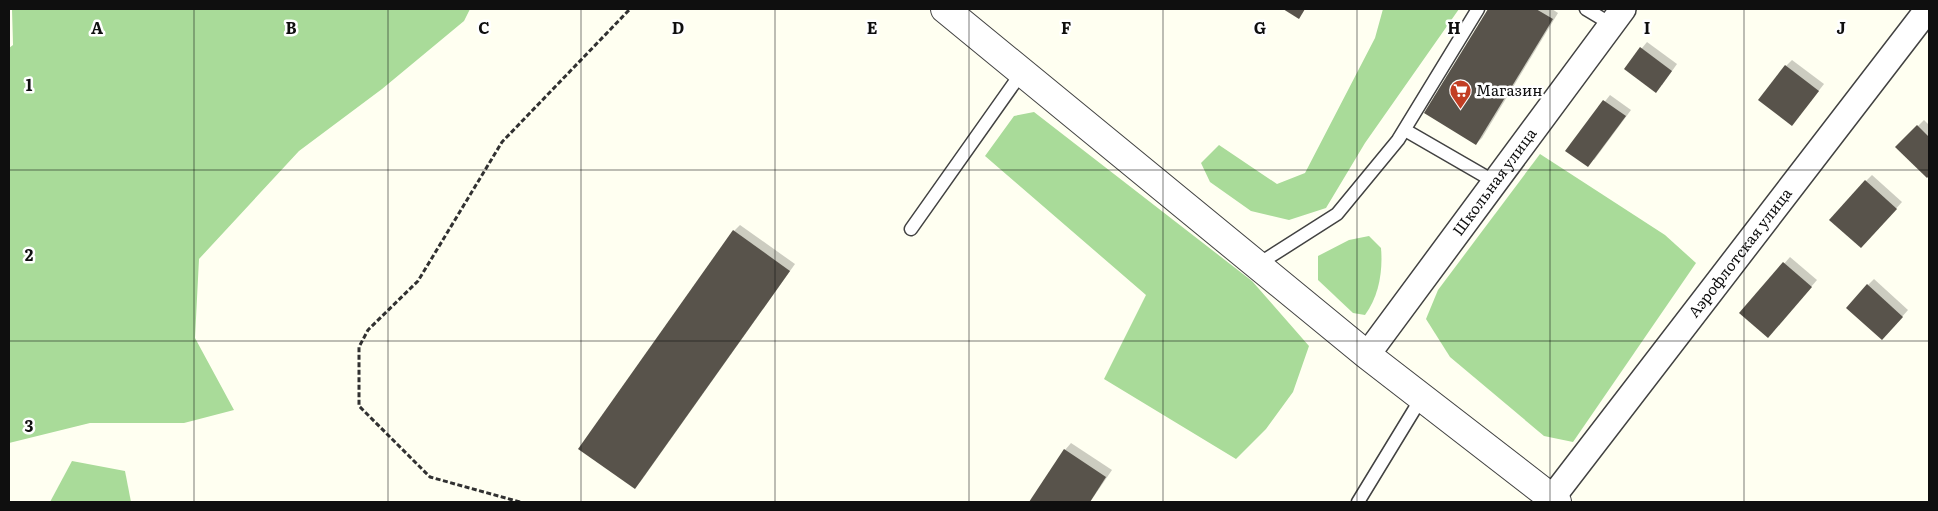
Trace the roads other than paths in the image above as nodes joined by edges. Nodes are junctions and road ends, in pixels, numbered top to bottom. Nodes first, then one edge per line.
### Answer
1 (945, 9) edge
2 (1478, 9) edge
3 (1586, 9) edge
4 (1928, 9) edge
5 (1616, 18) edge
6 (1022, 72) junction
7 (1405, 130) junction
8 (1495, 182) junction
9 (911, 229) dead end
10 (1258, 265) junction
11 (1367, 355) junction
12 (1422, 397) junction
13 (1554, 500) edge
14 (1358, 502) edge

1 - 6 street
2 - 7 lane
3 - 5 lane
4 - 13 street, Аэрофлотская улица
5 - 8 street, Школьная улица
6 - 9 lane
6 - 10 street
7 - 8 lane
7 - 10 lane
8 - 11 street, Школьная улица
10 - 11 street
11 - 12 street
12 - 13 street
12 - 14 lane

